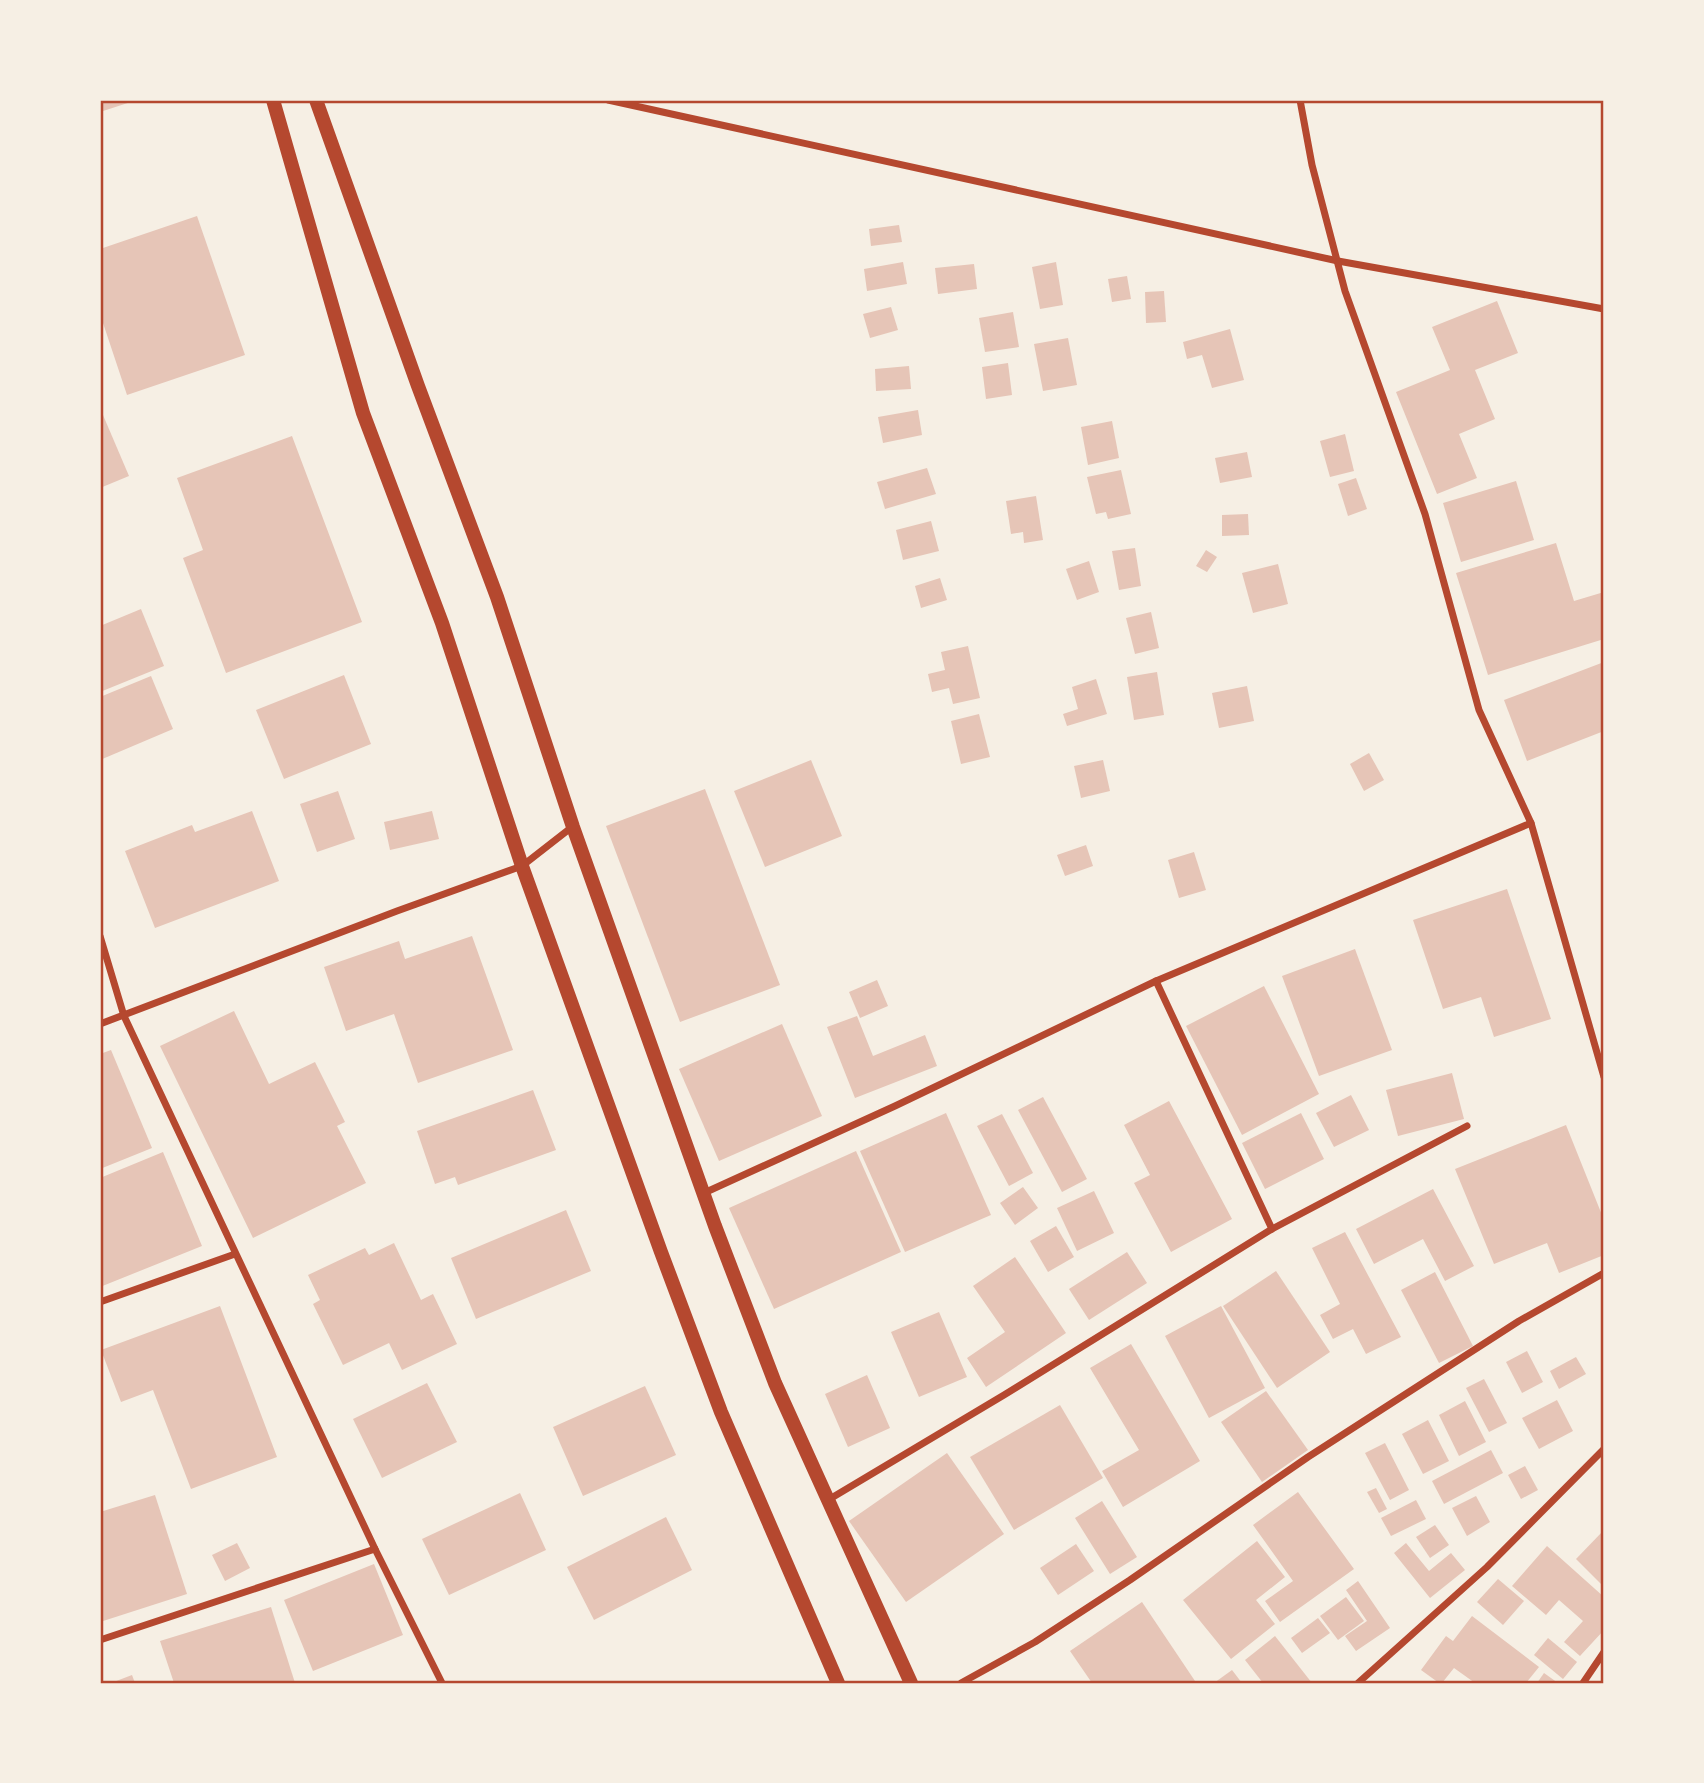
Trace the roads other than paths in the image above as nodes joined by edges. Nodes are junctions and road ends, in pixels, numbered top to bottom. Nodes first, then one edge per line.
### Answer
1 (273, 100) edge
2 (316, 100) edge
3 (608, 100) edge
4 (1300, 100) edge
5 (1338, 261) junction
6 (1604, 309) edge
7 (1531, 823) junction
8 (573, 827) junction
9 (522, 866) junction
10 (100, 936) edge
11 (1156, 981) junction
12 (124, 1016) junction
13 (100, 1024) edge
14 (1604, 1077) edge
15 (1467, 1126) dead end
16 (704, 1193) junction
17 (1272, 1229) junction
18 (235, 1254) junction
19 (1604, 1273) edge
20 (100, 1302) edge
21 (1604, 1449) edge
22 (828, 1500) junction
23 (375, 1549) junction
24 (100, 1640) edge
25 (1604, 1652) edge
26 (442, 1683) edge
27 (838, 1683) edge
28 (911, 1683) edge
29 (961, 1683) edge
30 (1358, 1683) edge
31 (1583, 1683) edge

1 - 9 main road
2 - 8 main road
3 - 5 street
4 - 5 street
5 - 6 street
5 - 7 street
7 - 11 street
7 - 14 street
8 - 9 street
8 - 16 main road
9 - 12 street
9 - 27 main road
10 - 12 street
11 - 16 street
11 - 17 street
12 - 13 street
12 - 18 street
15 - 17 street
16 - 22 main road
17 - 22 street
18 - 20 street
18 - 23 street
19 - 29 street
21 - 30 street
22 - 28 main road
23 - 24 street
23 - 26 street
25 - 31 street

